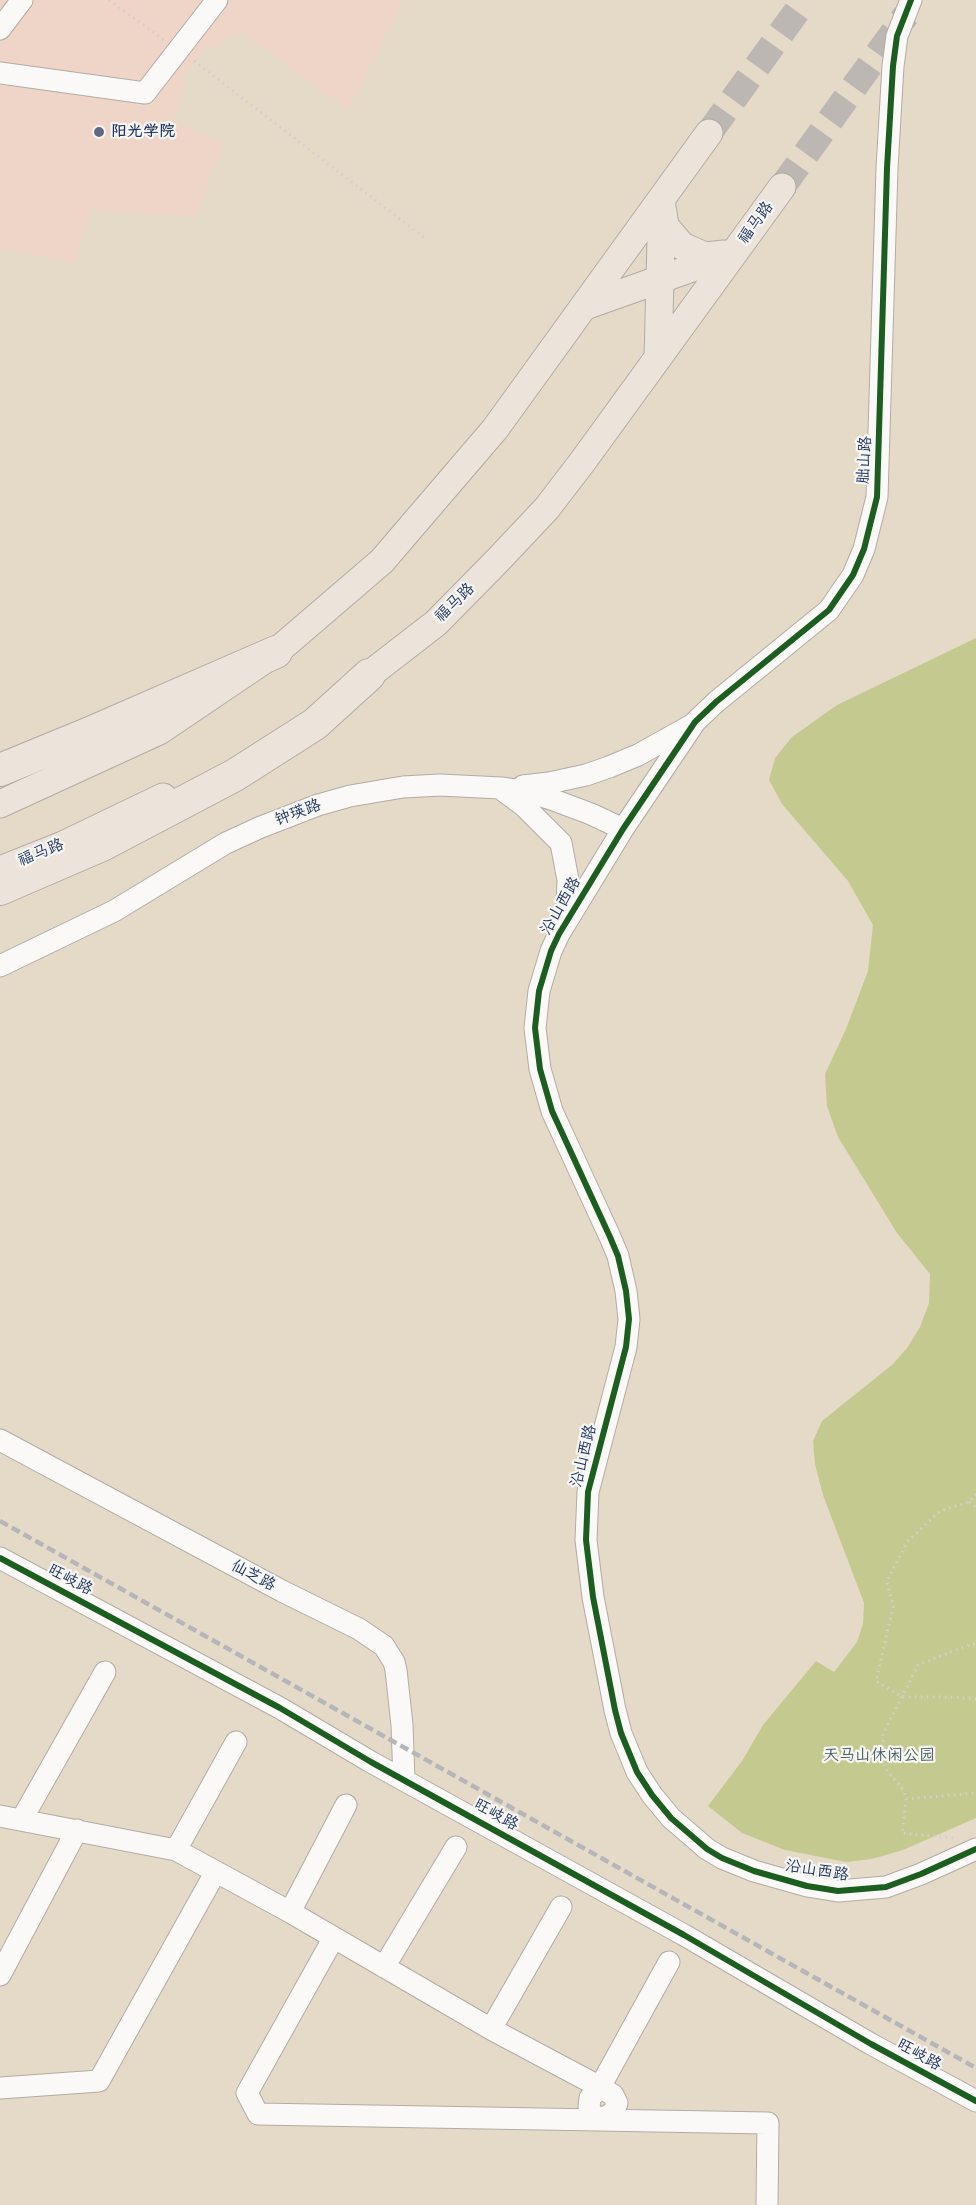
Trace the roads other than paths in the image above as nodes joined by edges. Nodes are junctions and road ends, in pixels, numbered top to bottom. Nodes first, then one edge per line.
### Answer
1 (22, 0) edge
2 (217, 0) edge
3 (911, 0) edge
4 (0, 29) edge
5 (0, 73) edge
6 (709, 133) tunnel mouth
7 (782, 187) tunnel mouth
8 (662, 199) junction
9 (734, 253) junction
10 (659, 279) junction
11 (585, 306) junction
12 (658, 358) junction
13 (276, 652) junction
14 (369, 675) junction
15 (695, 722) junction
16 (0, 770) edge
17 (501, 788) junction
18 (0, 804) edge
19 (623, 829) junction
20 (0, 870) edge
21 (0, 889) edge
22 (560, 934) junction
23 (0, 966) edge
24 (0, 1440) edge
25 (0, 1558) edge
26 (105, 1672) dead end
27 (236, 1742) dead end
28 (404, 1780) junction
29 (346, 1805) dead end
30 (0, 1816) edge
31 (22, 1819) junction
32 (77, 1830) junction
33 (456, 1846) dead end
34 (976, 1849) edge
35 (176, 1850) junction
36 (215, 1873) junction
37 (561, 1907) dead end
38 (290, 1912) junction
39 (333, 1939) junction
40 (669, 1962) dead end
41 (384, 1967) junction
42 (0, 1975) edge
43 (491, 2029) junction
44 (600, 2087) junction
45 (0, 2088) edge
46 (976, 2101) edge
47 (602, 2119) junction
48 (767, 2205) edge

1 - 4 street
2 - 5 street
3 - 15 street, 胐山路
6 - 8 main road
7 - 9 main road, 福马路
8 - 9 main road
8 - 10 main road
8 - 11 main road
9 - 10 main road
9 - 12 main road, 福马路
10 - 11 main road
10 - 12 main road
11 - 12 main road
11 - 13 main road
12 - 14 main road, 福马路
13 - 16 highway
13 - 18 main road
14 - 20 main road, 福马路
14 - 21 highway
15 - 17 street
15 - 19 street, 胐山路
17 - 19 street, 钟瑛路
17 - 22 street
17 - 23 street, 钟瑛路
19 - 22 street, 沿山西路
22 - 34 street, 沿山西路
24 - 28 street, 仙芝路
25 - 28 street, 旺岐路
26 - 31 street
27 - 35 street
28 - 46 street, 旺岐路
29 - 38 street
30 - 31 street
31 - 32 street
32 - 35 street
32 - 42 street
33 - 41 street
35 - 36 street
36 - 38 street
36 - 45 street
37 - 43 street
38 - 39 street
39 - 41 street
39 - 47 street
40 - 44 street
41 - 43 street
43 - 44 street
44 - 47 street
47 - 48 street

